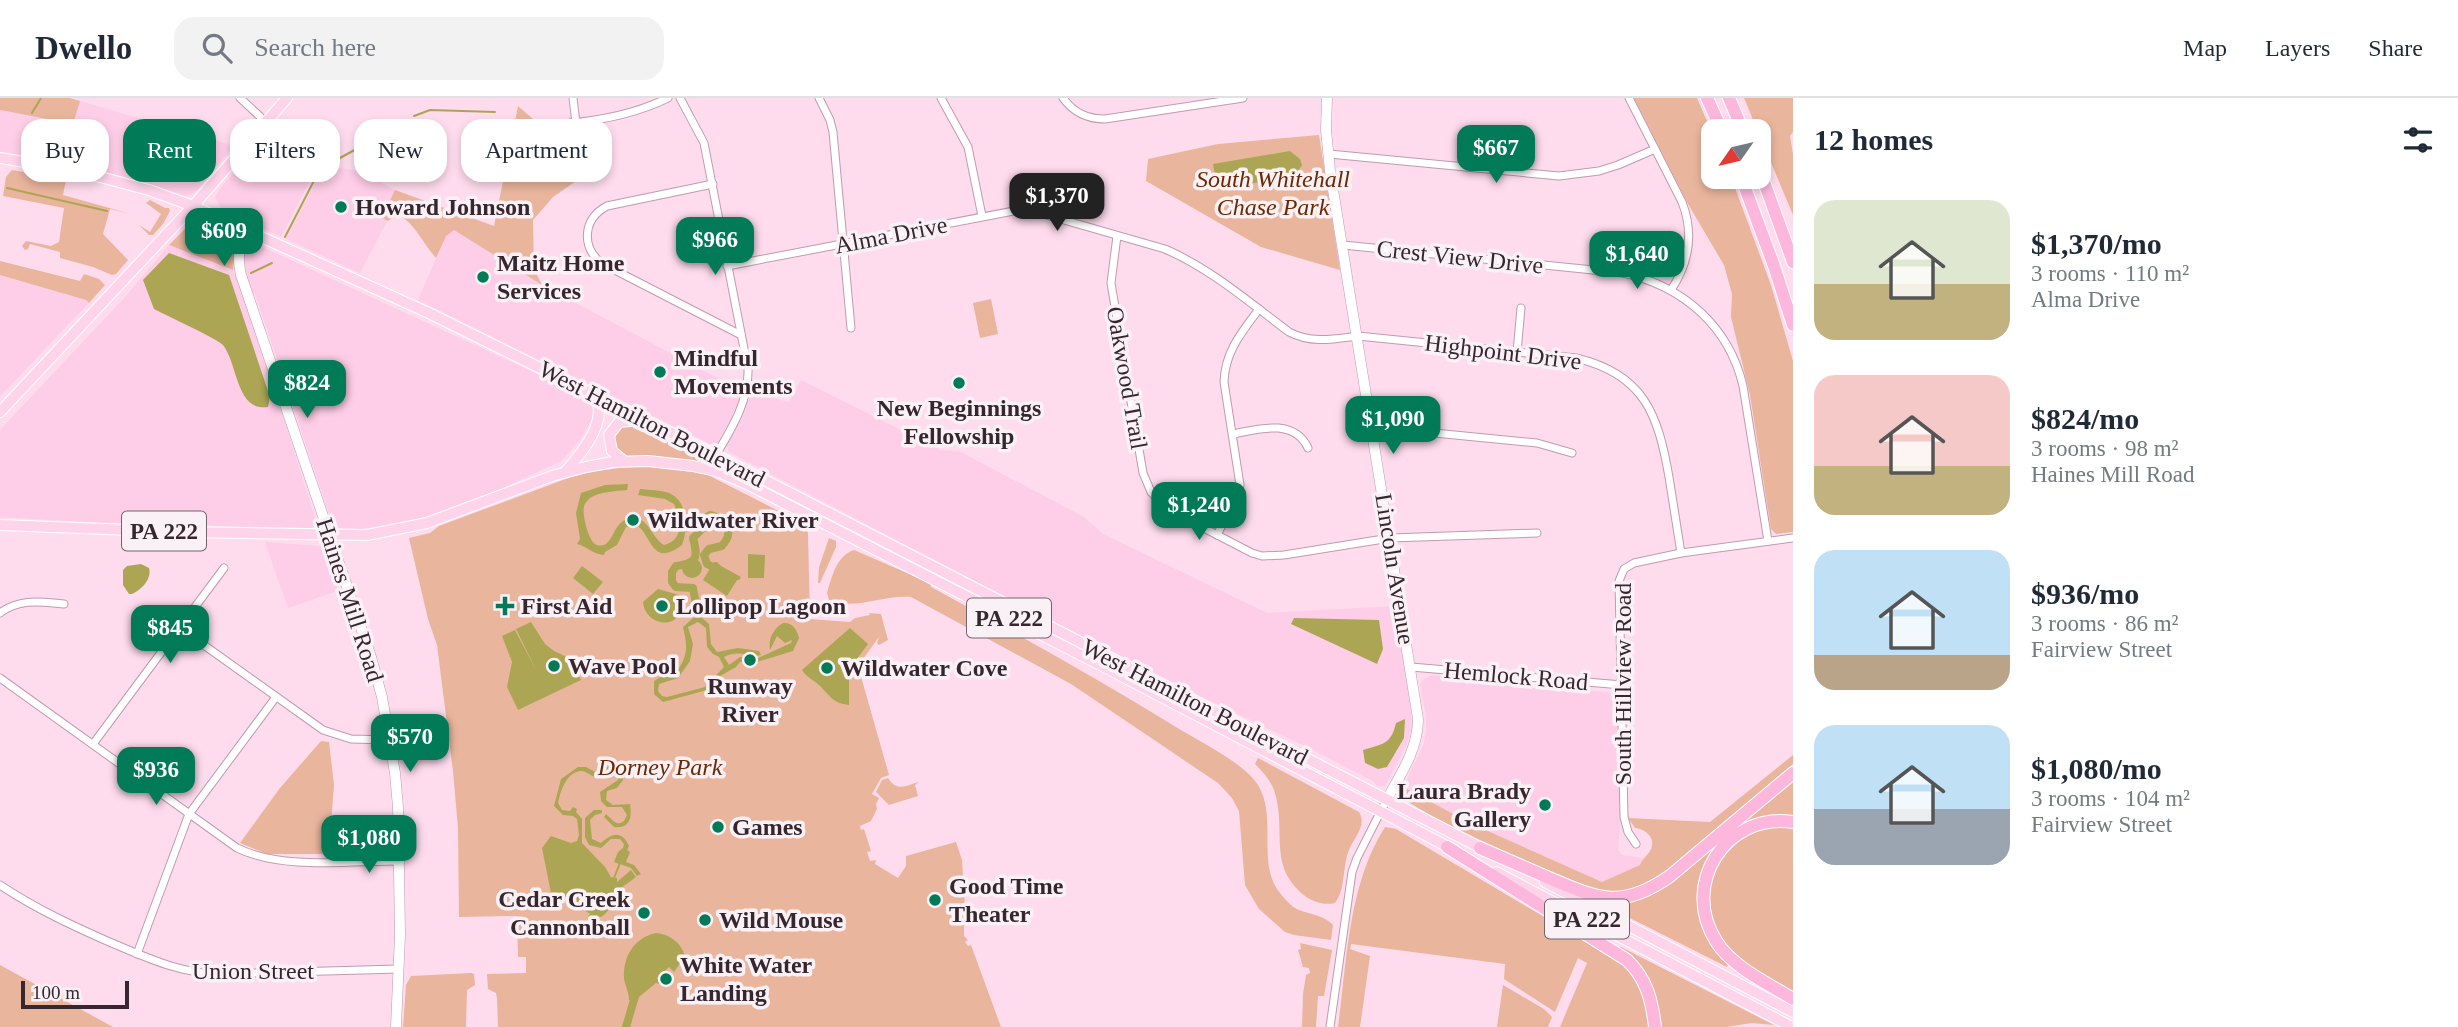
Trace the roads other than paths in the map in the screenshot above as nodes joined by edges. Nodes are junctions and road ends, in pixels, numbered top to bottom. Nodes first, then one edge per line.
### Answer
1 (240, 98) edge
2 (287, 98) edge
3 (573, 98) edge
4 (668, 98) edge
5 (680, 98) edge
6 (819, 98) edge
7 (941, 98) edge
8 (1063, 98) edge
9 (1168, 98) edge
10 (1243, 98) edge
11 (1327, 98) edge
12 (1629, 98) edge
13 (1707, 98) edge
14 (1728, 98) edge
15 (1174, 108) junction
16 (263, 119) edge
17 (269, 119) edge
18 (1717, 119) edge
19 (1738, 119) edge
20 (1655, 149) junction
21 (1329, 154) junction
22 (0, 158) edge
23 (230, 163) edge
24 (713, 184) junction
25 (1745, 189) edge
26 (1766, 189) edge
27 (193, 206) junction
28 (982, 216) junction
29 (255, 234) junction
30 (1117, 236) junction
31 (843, 245) junction
32 (1343, 245) junction
33 (1793, 262) edge
34 (727, 266) junction
35 (1671, 290) junction
36 (1521, 308) dead end
37 (1259, 309) junction
38 (1793, 325) edge
39 (851, 328) dead end
40 (741, 335) junction
41 (1358, 336) junction
42 (1517, 352) junction
43 (594, 394) junction
44 (0, 412) edge
45 (646, 420) junction
46 (1373, 428) junction
47 (1233, 434) junction
48 (1308, 448) dead end
49 (1572, 453) dead end
50 (716, 455) junction
51 (625, 461) junction
52 (565, 472) junction
53 (0, 525) edge
54 (1537, 533) dead end
55 (328, 535) junction
56 (1217, 535) junction
57 (1390, 538) junction
58 (1793, 538) edge
59 (1769, 541) junction
60 (1681, 553) junction
61 (224, 568) dead end
62 (64, 604) dead end
63 (0, 612) edge
64 (180, 628) junction
65 (1411, 667) junction
66 (0, 678) edge
67 (1622, 685) junction
68 (276, 697) junction
69 (390, 740) junction
70 (93, 744) junction
71 (1793, 774) edge
72 (1387, 799) junction
73 (1381, 812) junction
74 (190, 814) junction
75 (1793, 822) edge
76 (1636, 844) dead end
77 (1447, 847) junction
78 (1480, 848) junction
79 (399, 861) junction
80 (0, 885) edge
81 (137, 954) junction
82 (399, 969) junction
83 (1793, 999) edge
84 (1793, 1012) edge
85 (396, 1027) edge
86 (1330, 1027) edge
87 (1655, 1027) edge
88 (1792, 1027) edge

1 - 16 street
2 - 17 main road
3 - 4 street
5 - 24 street
6 - 31 street
7 - 28 street
8 - 15 street
9 - 15 street
10 - 15 street
11 - 21 street, Lincoln Avenue
12 - 20 street
13 - 18 highway
14 - 19 highway
20 - 21 street
20 - 35 street
21 - 32 street, Lincoln Avenue
22 - 27 main road, PA 222
23 - 27 main road
24 - 34 street
24 - 40 street
25 - 38 highway
26 - 33 highway
27 - 29 main road, PA 222
27 - 44 main road
28 - 30 street, Alma Drive
28 - 31 street, Alma Drive
29 - 43 main road, West Hamilton Boulevard / PA 222
29 - 55 street, Haines Mill Road
30 - 37 street, Alma Drive
30 - 56 street, Oakwood Trail
31 - 34 street, Alma Drive
31 - 39 street
32 - 35 street, Crest View Drive
32 - 41 street, Lincoln Avenue
34 - 40 street
35 - 59 street, Crest View Drive
36 - 42 street
37 - 41 street, Alma Drive
37 - 47 street
40 - 50 street
41 - 42 street, Highpoint Drive
41 - 46 street, Lincoln Avenue
42 - 60 street, Highpoint Drive
43 - 45 main road, West Hamilton Boulevard / PA 222
43 - 52 main road
45 - 50 main road, West Hamilton Boulevard / PA 222
45 - 51 main road
46 - 49 street
46 - 57 street, Lincoln Avenue
47 - 48 street
47 - 56 street
50 - 72 main road, West Hamilton Boulevard / PA 222
51 - 52 main road, PA 222
51 - 73 main road, West Hamilton Boulevard / PA 222
52 - 55 main road, PA 222
53 - 55 main road, PA 222
54 - 57 street, Oakwood Trail
55 - 69 street, Haines Mill Road
56 - 57 street, Oakwood Trail
57 - 65 street, Lincoln Avenue
58 - 59 street, South Hillview Road
59 - 60 street, South Hillview Road
60 - 67 street, South Hillview Road
61 - 64 street
62 - 63 street
64 - 68 street
64 - 70 street
65 - 67 street, Hemlock Road
65 - 72 street, Lincoln Avenue
66 - 70 street
67 - 76 street, South Hillview Road
68 - 69 street
68 - 74 street
69 - 79 street, Haines Mill Road
70 - 74 street
71 - 78 highway
72 - 73 street, Lincoln Avenue
72 - 78 main road, West Hamilton Boulevard / PA 222
73 - 77 main road, West Hamilton Boulevard / PA 222
73 - 86 street, Lincoln Avenue
74 - 79 street
74 - 81 street
75 - 83 highway
77 - 87 highway
77 - 88 main road, West Hamilton Boulevard / PA 222
78 - 84 main road, West Hamilton Boulevard / PA 222
79 - 82 street, Haines Mill Road
80 - 81 street, Union Street
81 - 82 street, Union Street
82 - 85 street, Haines Mill Road

